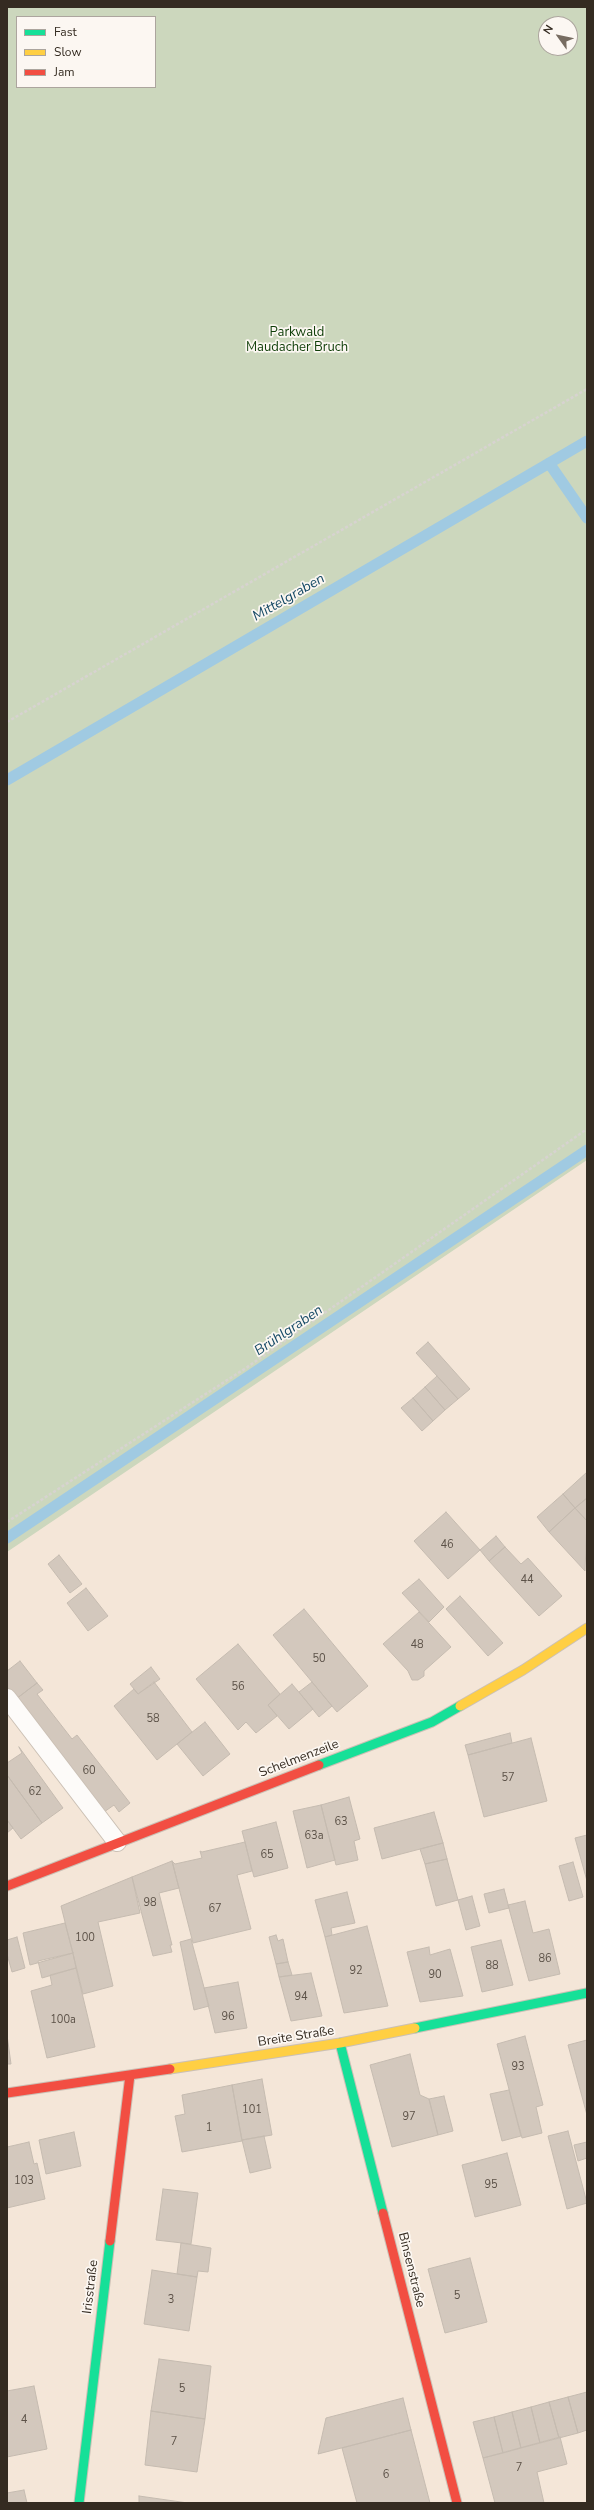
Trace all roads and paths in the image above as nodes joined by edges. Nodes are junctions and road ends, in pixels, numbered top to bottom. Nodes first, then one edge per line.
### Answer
1 (587, 389) edge
2 (7, 722) edge
3 (587, 1129) edge
4 (7, 1522) edge
5 (587, 1628) edge
6 (7, 1698) edge
7 (117, 1842) junction
8 (7, 1886) edge
9 (587, 1993) edge
10 (340, 2044) junction
11 (130, 2075) junction
12 (7, 2093) edge
13 (79, 2503) edge
14 (457, 2503) edge

1 - 2 path
3 - 4 path
5 - 7 street, Schelmenzeile
6 - 7 lane
7 - 8 street, Schelmenzeile
9 - 10 street, Breite Straße
10 - 11 street, Breite Straße
10 - 14 street, Binsenstraße
11 - 12 street, Breite Straße
11 - 13 street, Irisstraße

